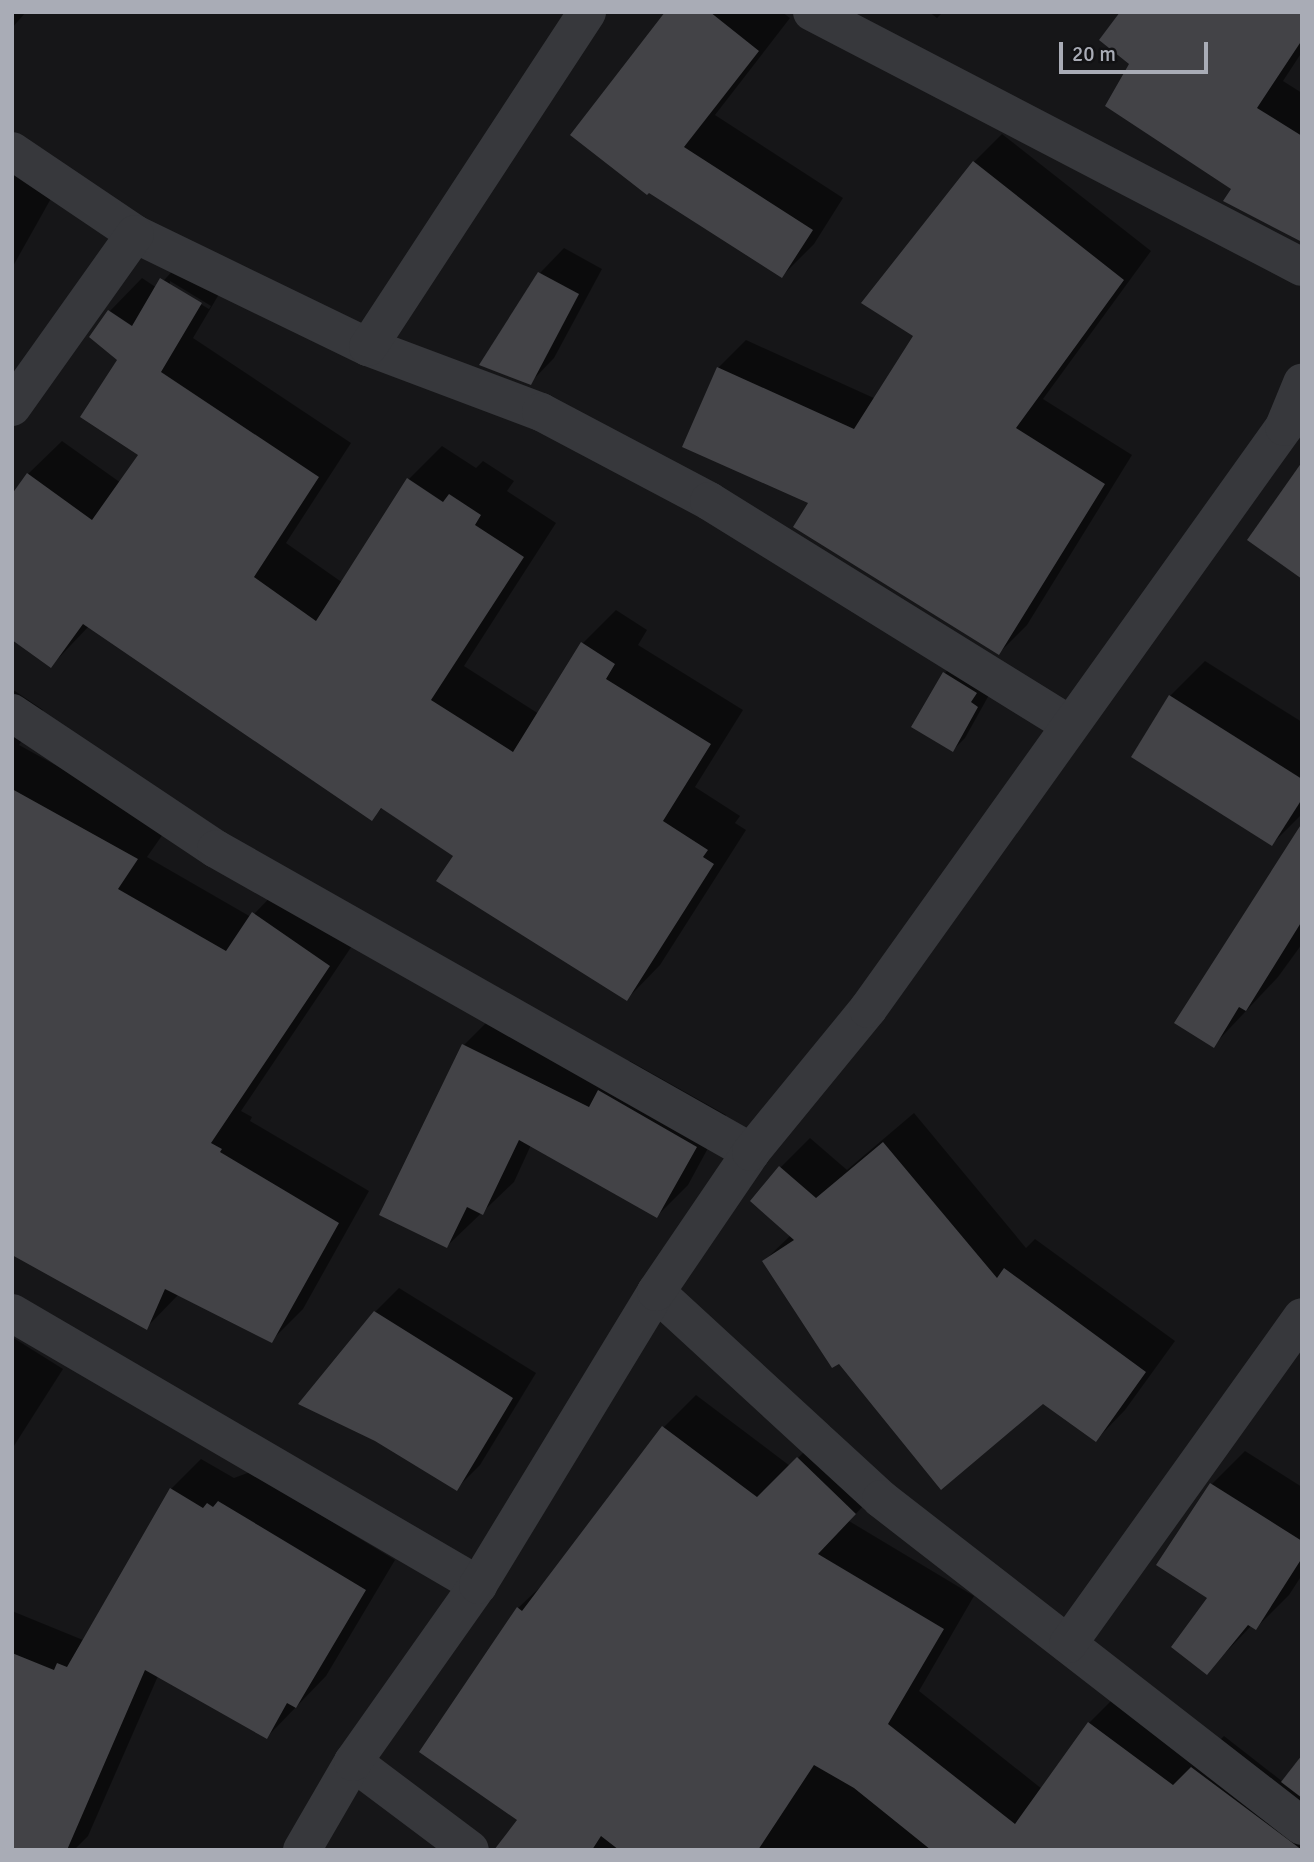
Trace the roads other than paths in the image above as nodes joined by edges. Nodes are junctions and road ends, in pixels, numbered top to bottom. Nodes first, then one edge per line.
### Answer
1 (587, 12) edge
2 (812, 12) edge
3 (12, 151) edge
4 (135, 234) junction
5 (1302, 267) edge
6 (368, 347) junction
7 (1302, 383) edge
8 (12, 407) edge
9 (12, 713) edge
10 (1070, 725) junction
11 (751, 1152) junction
12 (656, 1292) junction
13 (12, 1313) edge
14 (1302, 1317) edge
15 (478, 1585) junction
16 (1068, 1644) junction
17 (353, 1762) junction
18 (1302, 1826) edge
19 (302, 1850) edge
20 (470, 1850) edge

1 - 6 street
2 - 5 street
3 - 4 street
4 - 6 street
4 - 8 street
6 - 10 street
7 - 10 street
9 - 11 street
10 - 11 street
11 - 12 street
12 - 15 street
12 - 16 street
13 - 15 street
14 - 16 street
15 - 17 street
16 - 18 street
17 - 19 street
17 - 20 street

